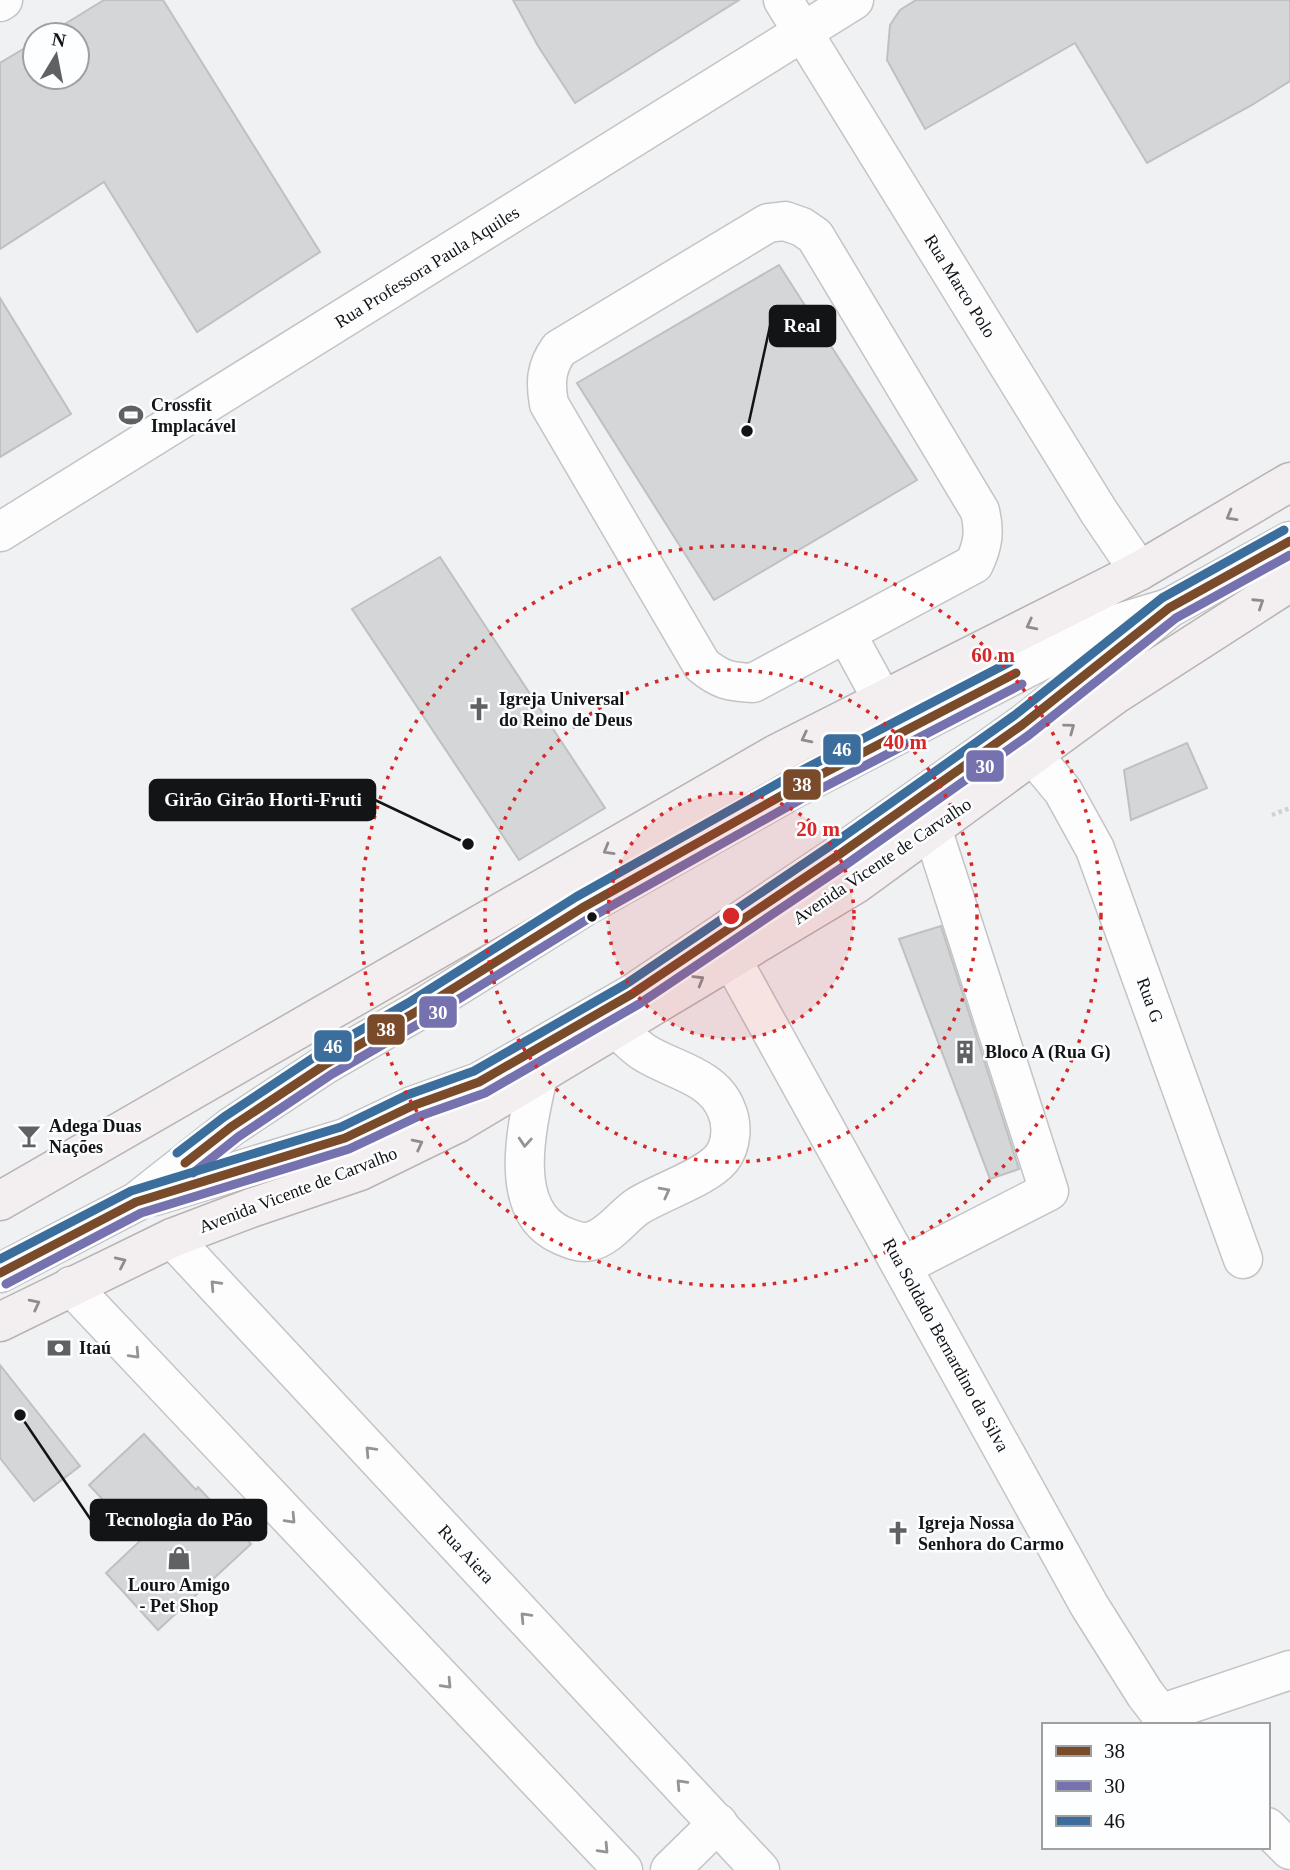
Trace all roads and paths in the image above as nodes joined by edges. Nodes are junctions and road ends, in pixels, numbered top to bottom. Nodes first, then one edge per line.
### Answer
1 (783, 0) edge
2 (854, 0) edge
3 (804, 32) junction
4 (1290, 482) edge
5 (0, 532) edge
6 (1290, 541) edge
7 (1139, 570) junction
8 (1290, 583) edge
9 (1169, 608) junction
10 (846, 633) junction
11 (882, 699) junction
12 (1033, 755) junction
13 (1290, 808) edge
14 (1272, 815) dead end
15 (932, 828) junction
16 (732, 960) junction
17 (617, 1029) junction
18 (538, 1076) junction
19 (0, 1201) edge
20 (136, 1202) junction
21 (172, 1238) junction
22 (1243, 1259) dead end
23 (903, 1266) junction
24 (0, 1273) edge
25 (71, 1286) junction
26 (0, 1322) edge
27 (1290, 1670) edge
28 (1164, 1719) edge
29 (718, 1823) junction
30 (1269, 1829) edge
31 (1290, 1850) edge
32 (623, 1870) edge
33 (670, 1870) edge
34 (760, 1870) edge

1 - 3 street, Rua Marco Polo
2 - 3 street, Rua Professora Paula Aquiles
3 - 5 street, Rua Professora Paula Aquiles
3 - 7 street, Rua Marco Polo
4 -> 7 main road
6 - 9 street
7 -> 11 main road
12 -> 8 main road, Avenida Vicente de Carvalho
9 - 20 street
9 - 20 street
10 - 10 street
10 - 11 street
11 -> 19 main road
12 - 15 main road, Avenida Vicente de Carvalho
12 - 22 street, Rua G
13 - 14 path
15 - 16 main road, Avenida Vicente de Carvalho
15 - 23 street
17 -> 16 main road, Avenida Vicente de Carvalho
16 - 23 street, Rua Soldado Bernardino da Silva
17 - 18 main road, Avenida Vicente de Carvalho
18 -> 17 street
21 -> 18 main road, Avenida Vicente de Carvalho
20 - 24 street
25 -> 21 main road, Avenida Vicente de Carvalho
29 -> 21 street, Rua Aiera
23 - 28 street, Rua Soldado Bernardino da Silva
26 -> 25 main road, Avenida Vicente de Carvalho
25 -> 32 street
27 - 28 street
29 - 33 street
29 - 34 street, Rua Aiera
30 - 31 street

